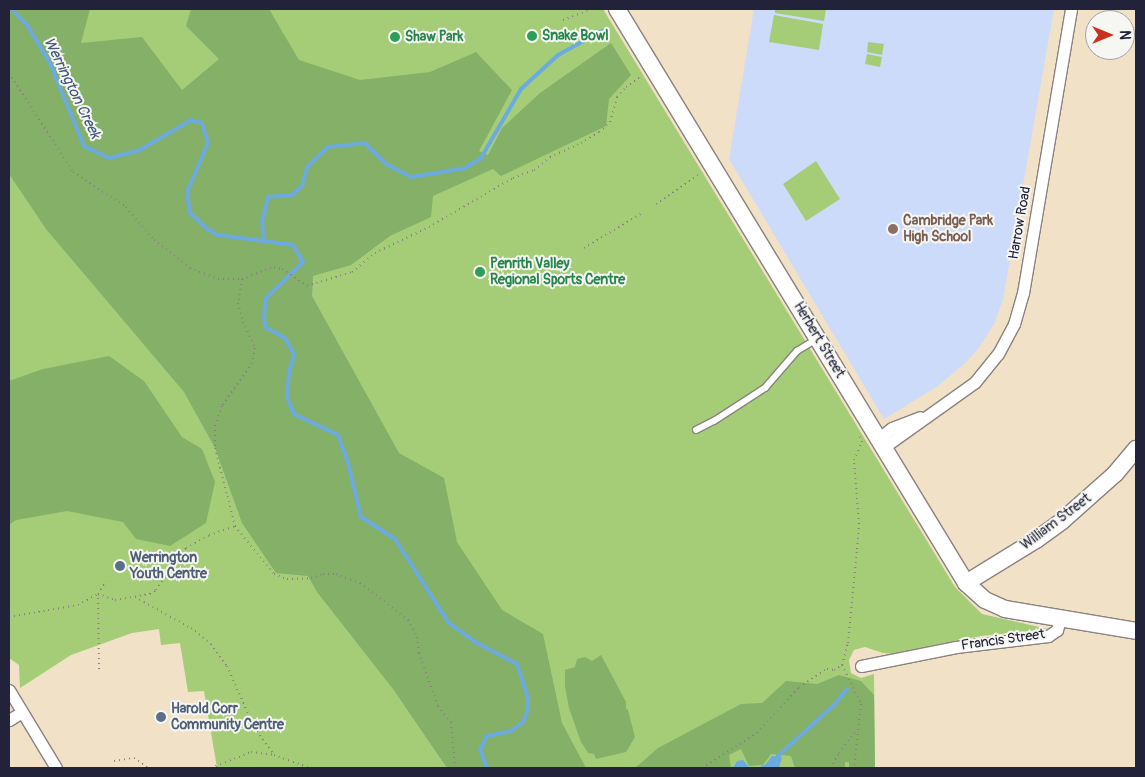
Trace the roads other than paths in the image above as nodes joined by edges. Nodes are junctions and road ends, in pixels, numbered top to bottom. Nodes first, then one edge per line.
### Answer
1 (617, 9) edge
2 (1071, 9) edge
3 (818, 338) junction
4 (696, 430) dead end
5 (879, 437) junction
6 (1136, 449) edge
7 (966, 583) junction
8 (1060, 619) junction
9 (1136, 631) edge
10 (861, 666) dead end
11 (9, 690) edge
12 (22, 712) junction
13 (9, 720) edge
14 (56, 768) edge

1 - 3 street, Herbert Street
2 - 5 street, Harrow Road
3 - 4 lane
3 - 5 street, Herbert Street
5 - 7 street, Herbert Street
6 - 7 street, William Street
7 - 8 street, Herbert Street
8 - 9 street, Francis Street
8 - 10 street, Francis Street
11 - 12 street
12 - 13 street
12 - 14 street

